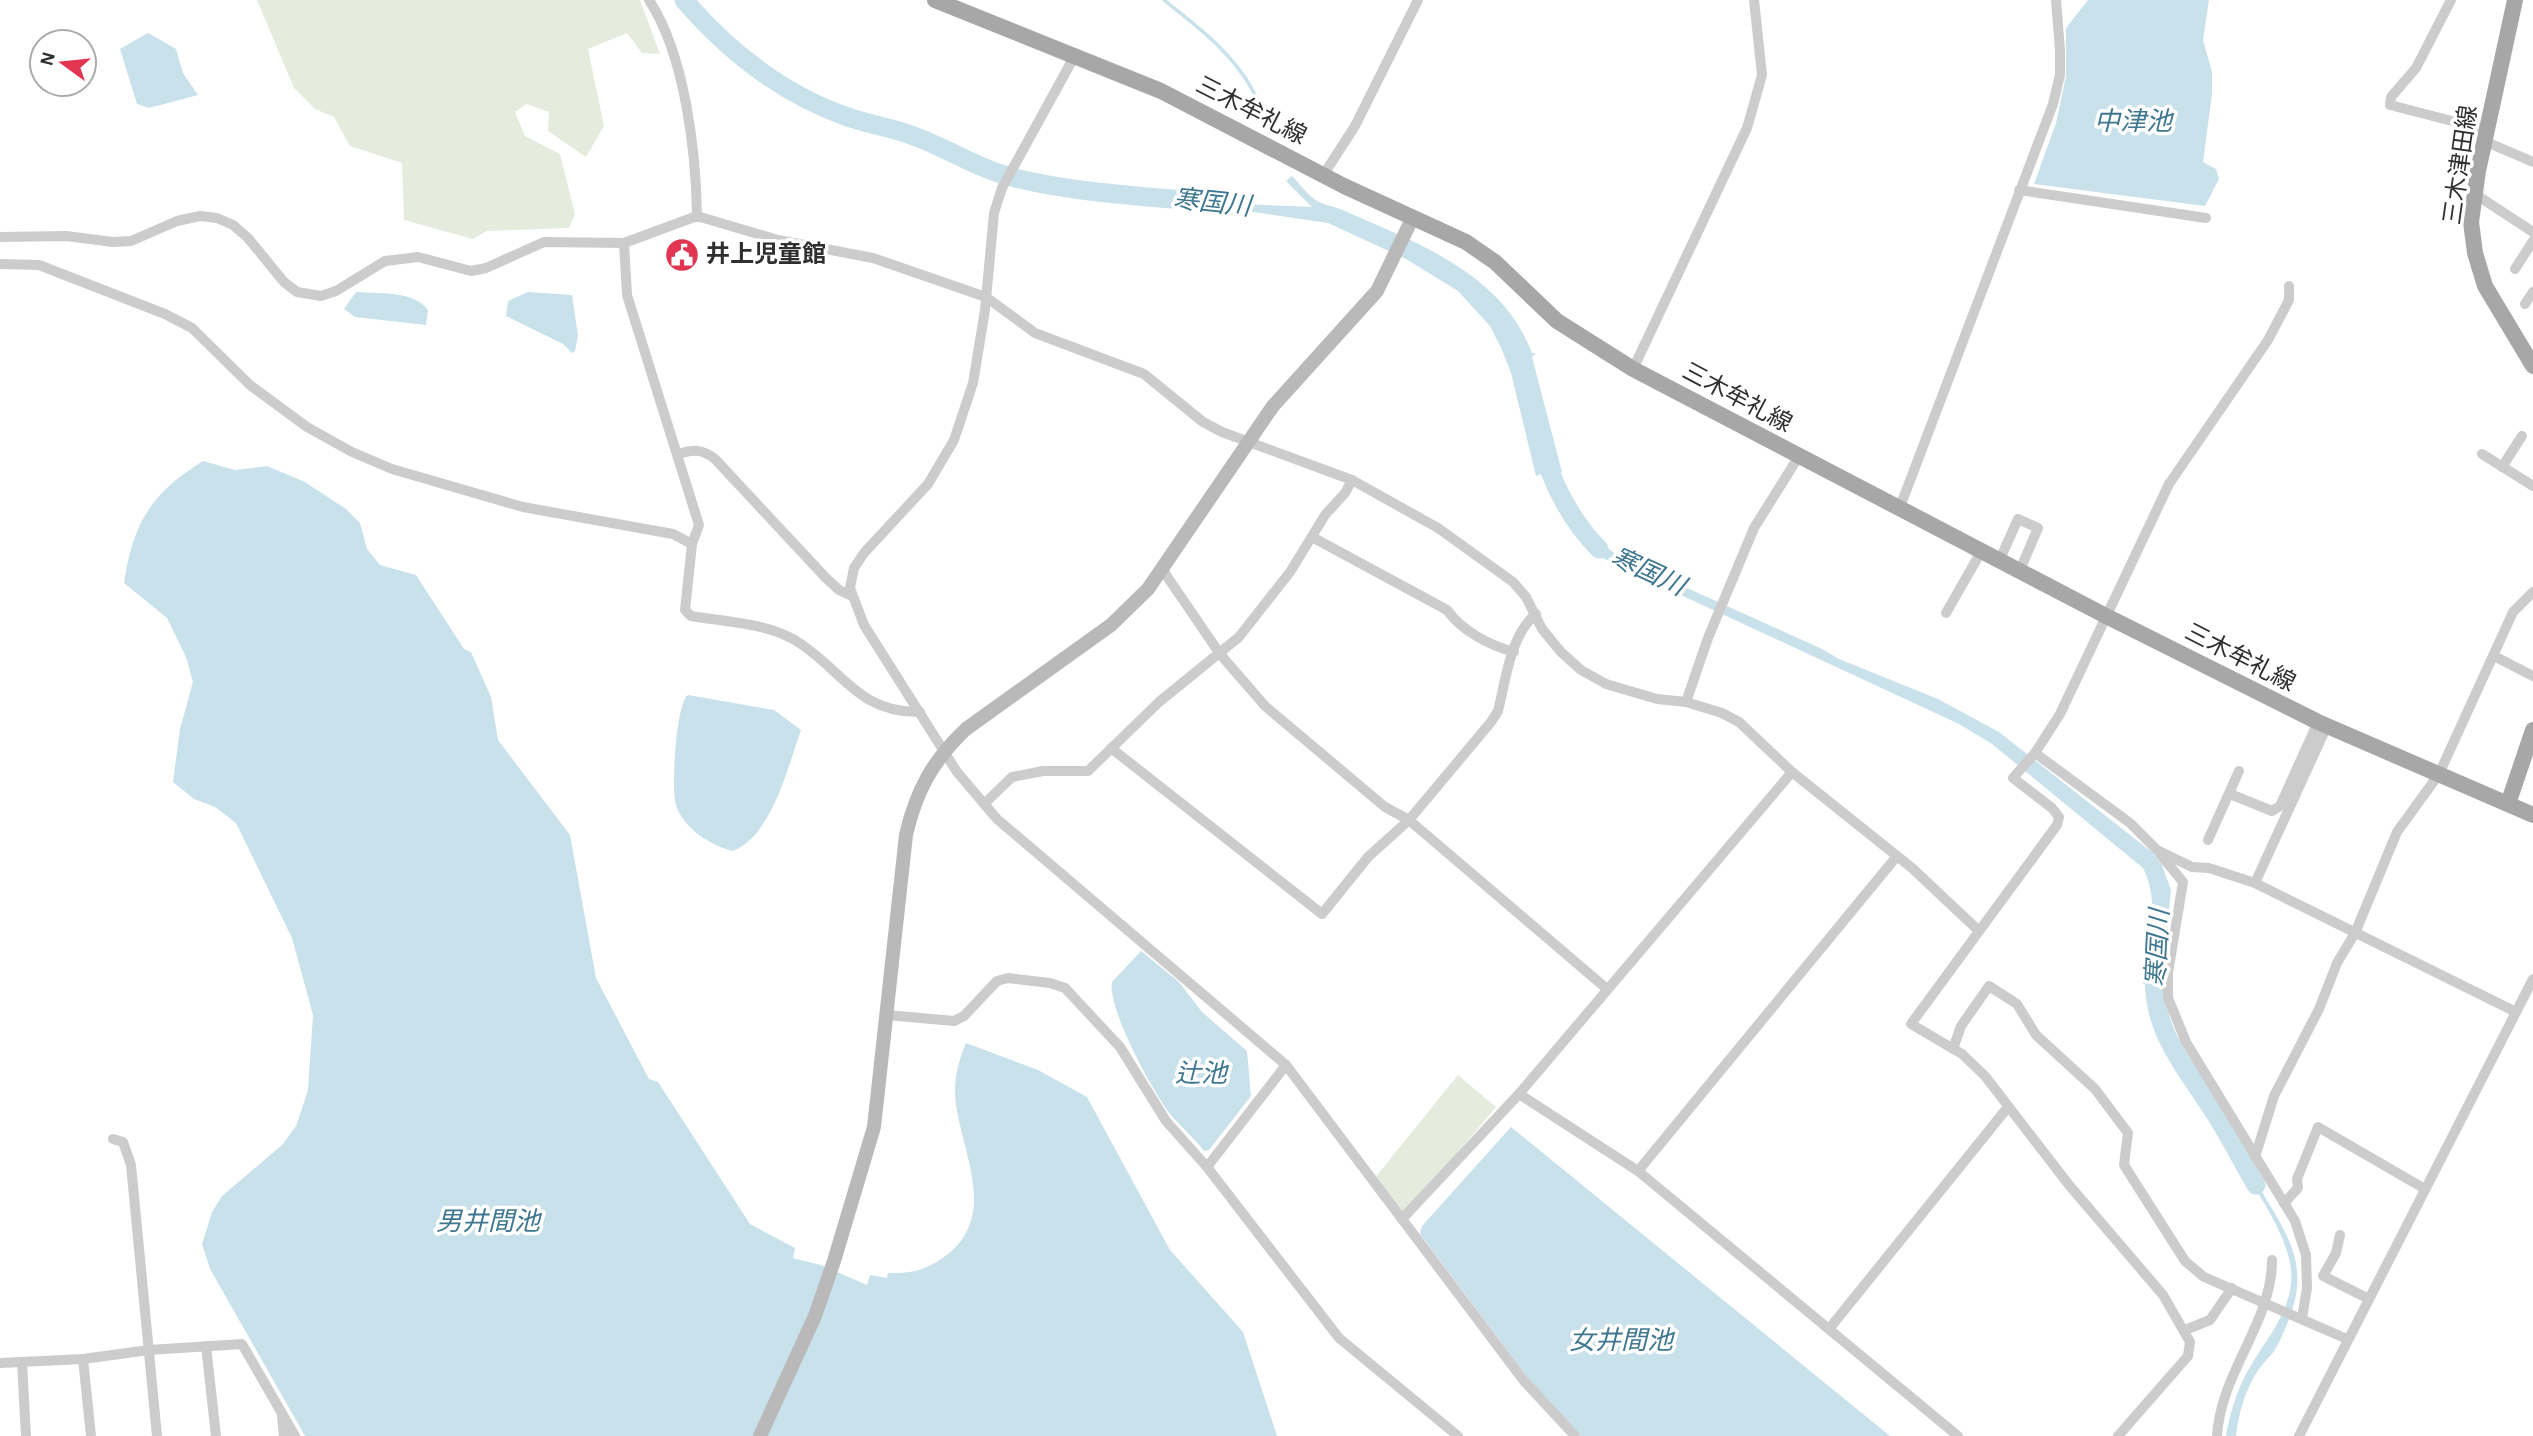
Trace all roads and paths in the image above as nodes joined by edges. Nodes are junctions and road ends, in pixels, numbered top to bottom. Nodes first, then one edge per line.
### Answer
1 (649, 0) edge
2 (936, 0) edge
3 (1418, 0) edge
4 (1754, 0) edge
5 (2056, 0) edge
6 (2451, 0) edge
7 (2515, 0) edge
8 (1074, 57) junction
9 (2486, 136) junction
10 (2533, 162) edge
11 (1324, 174) junction
12 (2019, 190) junction
13 (2475, 194) junction
14 (697, 216) junction
15 (1413, 217) junction
16 (2206, 219) dead end
17 (2533, 232) edge
18 (0, 237) edge
19 (2533, 241) edge
20 (624, 243) junction
21 (0, 264) edge
22 (2515, 269) dead end
23 (2289, 286) dead end
24 (2533, 292) edge
25 (986, 297) junction
26 (2525, 304) dead end
27 (2533, 366) edge
28 (1633, 369) junction
29 (2522, 436) dead end
30 (1247, 442) junction
31 (678, 454) junction
32 (2482, 454) dead end
33 (1799, 456) junction
34 (2502, 467) junction
35 (1352, 480) junction
36 (2533, 485) edge
37 (1900, 507) junction
38 (1312, 537) junction
39 (692, 544) junction
40 (1982, 550) junction
41 (2000, 559) junction
42 (1162, 569) junction
43 (2020, 570) junction
44 (2533, 592) edge
45 (852, 596) junction
46 (1945, 613) dead end
47 (1536, 614) junction
48 (2106, 616) junction
49 (1514, 652) junction
50 (1220, 654) junction
51 (2494, 656) junction
52 (2533, 676) edge
53 (1686, 702) junction
54 (920, 712) junction
55 (2322, 724) junction
56 (2533, 730) edge
57 (1111, 748) junction
58 (944, 749) junction
59 (2035, 753) junction
60 (2239, 771) dead end
61 (1793, 772) junction
62 (2439, 774) junction
63 (2230, 794) junction
64 (984, 804) junction
65 (2508, 804) junction
66 (2533, 815) edge
67 (1409, 820) junction
68 (2208, 840) dead end
69 (2157, 850) junction
70 (1897, 856) junction
71 (2255, 883) junction
72 (1979, 931) junction
73 (2355, 933) junction
74 (2533, 979) edge
75 (1607, 989) junction
76 (2530, 991) edge
77 (2516, 1012) junction
78 (887, 1015) junction
79 (1953, 1049) junction
80 (1286, 1065) junction
81 (1519, 1094) junction
82 (2008, 1107) junction
83 (113, 1139) dead end
84 (2255, 1157) junction
85 (1207, 1167) junction
86 (1638, 1171) junction
87 (2425, 1189) junction
88 (2284, 1203) junction
89 (1402, 1219) junction
90 (2340, 1235) dead end
91 (2272, 1260) dead end
92 (2232, 1288) junction
93 (2369, 1299) junction
94 (2268, 1304) junction
95 (2299, 1317) junction
96 (1829, 1329) junction
97 (2185, 1330) junction
98 (2347, 1339) junction
99 (206, 1346) junction
100 (149, 1350) junction
101 (83, 1359) junction
102 (22, 1362) junction
103 (0, 1363) edge
104 (281, 1410) junction
105 (26, 1436) edge
106 (91, 1436) edge
107 (157, 1436) edge
108 (216, 1436) edge
109 (284, 1436) edge
110 (295, 1436) edge
111 (760, 1436) edge
112 (1458, 1436) edge
113 (1574, 1436) edge
114 (1958, 1436) edge
115 (2118, 1436) edge
116 (2217, 1436) edge
117 (2299, 1436) edge

1 - 14 street
2 - 8 main road, 三木牟礼線
3 - 11 street
4 - 28 street
5 - 12 street
6 - 9 street
7 - 9 main road, 三木津田線
8 - 11 main road, 三木牟礼線
8 - 25 street
9 - 10 street
9 - 13 main road, 三木津田線
11 - 15 main road, 三木牟礼線
12 - 16 street
12 - 37 street
13 - 17 street
13 - 27 main road, 三木津田線
14 - 20 street
14 - 25 street
15 - 28 main road, 三木牟礼線
15 - 30 street
18 - 20 street
19 - 22 street
20 - 31 street
21 - 39 street
23 - 48 street
24 - 26 street
25 - 30 street
25 - 45 street
28 - 33 main road, 三木牟礼線
29 - 34 street
30 - 35 street
30 - 42 street
31 - 39 street
31 - 45 street
32 - 34 street
33 - 37 main road, 三木牟礼線
33 - 53 street
34 - 36 street
35 - 38 street
35 - 47 street
37 - 40 main road, 三木牟礼線
38 - 49 street
38 - 50 street
39 - 54 street
40 - 41 main road, 三木牟礼線
40 - 46 street
41 - 43 main road, 三木牟礼線
41 - 43 street
42 - 50 street
42 - 58 street
43 - 48 main road, 三木牟礼線
44 - 51 street
45 - 54 street
47 - 49 street
47 - 53 street
48 - 55 main road, 三木牟礼線
48 - 59 street
49 - 67 street
50 - 57 street
50 - 67 street
51 - 52 street
51 - 62 street
53 - 61 street
54 - 58 street
55 - 62 main road, 三木牟礼線
55 - 63 street
55 - 71 street
56 - 65 main road
57 - 64 street
57 - 67 street
58 - 64 street
58 - 78 street
59 - 69 street
59 - 72 street
60 - 63 street
61 - 70 street
61 - 75 street
62 - 65 main road, 三木牟礼線
62 - 73 street
63 - 68 street
64 - 80 street
65 - 66 main road, 三木牟礼線
67 - 75 street
69 - 71 street
69 - 84 street
70 - 72 street
70 - 86 street
71 - 73 street
72 - 79 street
73 - 77 street
73 - 84 street
74 - 76 street
75 - 81 street
76 - 77 street
77 - 87 street
78 - 85 street
78 - 111 street
79 - 82 street
79 - 92 street
80 - 85 street
80 - 89 street
81 - 86 street
81 - 89 street
82 - 96 street
82 - 97 street
83 - 100 street
84 - 88 street
85 - 112 street
86 - 96 street
87 - 88 street
87 - 93 street
88 - 95 street
89 - 113 street
90 - 93 street
91 - 94 street
92 - 94 street
92 - 97 street
93 - 98 street
94 - 95 street
94 - 116 street
95 - 98 street
96 - 114 street
97 - 115 street
98 - 117 street
99 - 100 street
99 - 104 street
99 - 108 street
100 - 101 street
100 - 107 street
101 - 102 street
101 - 106 street
102 - 103 street
102 - 105 street
104 - 109 street
104 - 110 street

